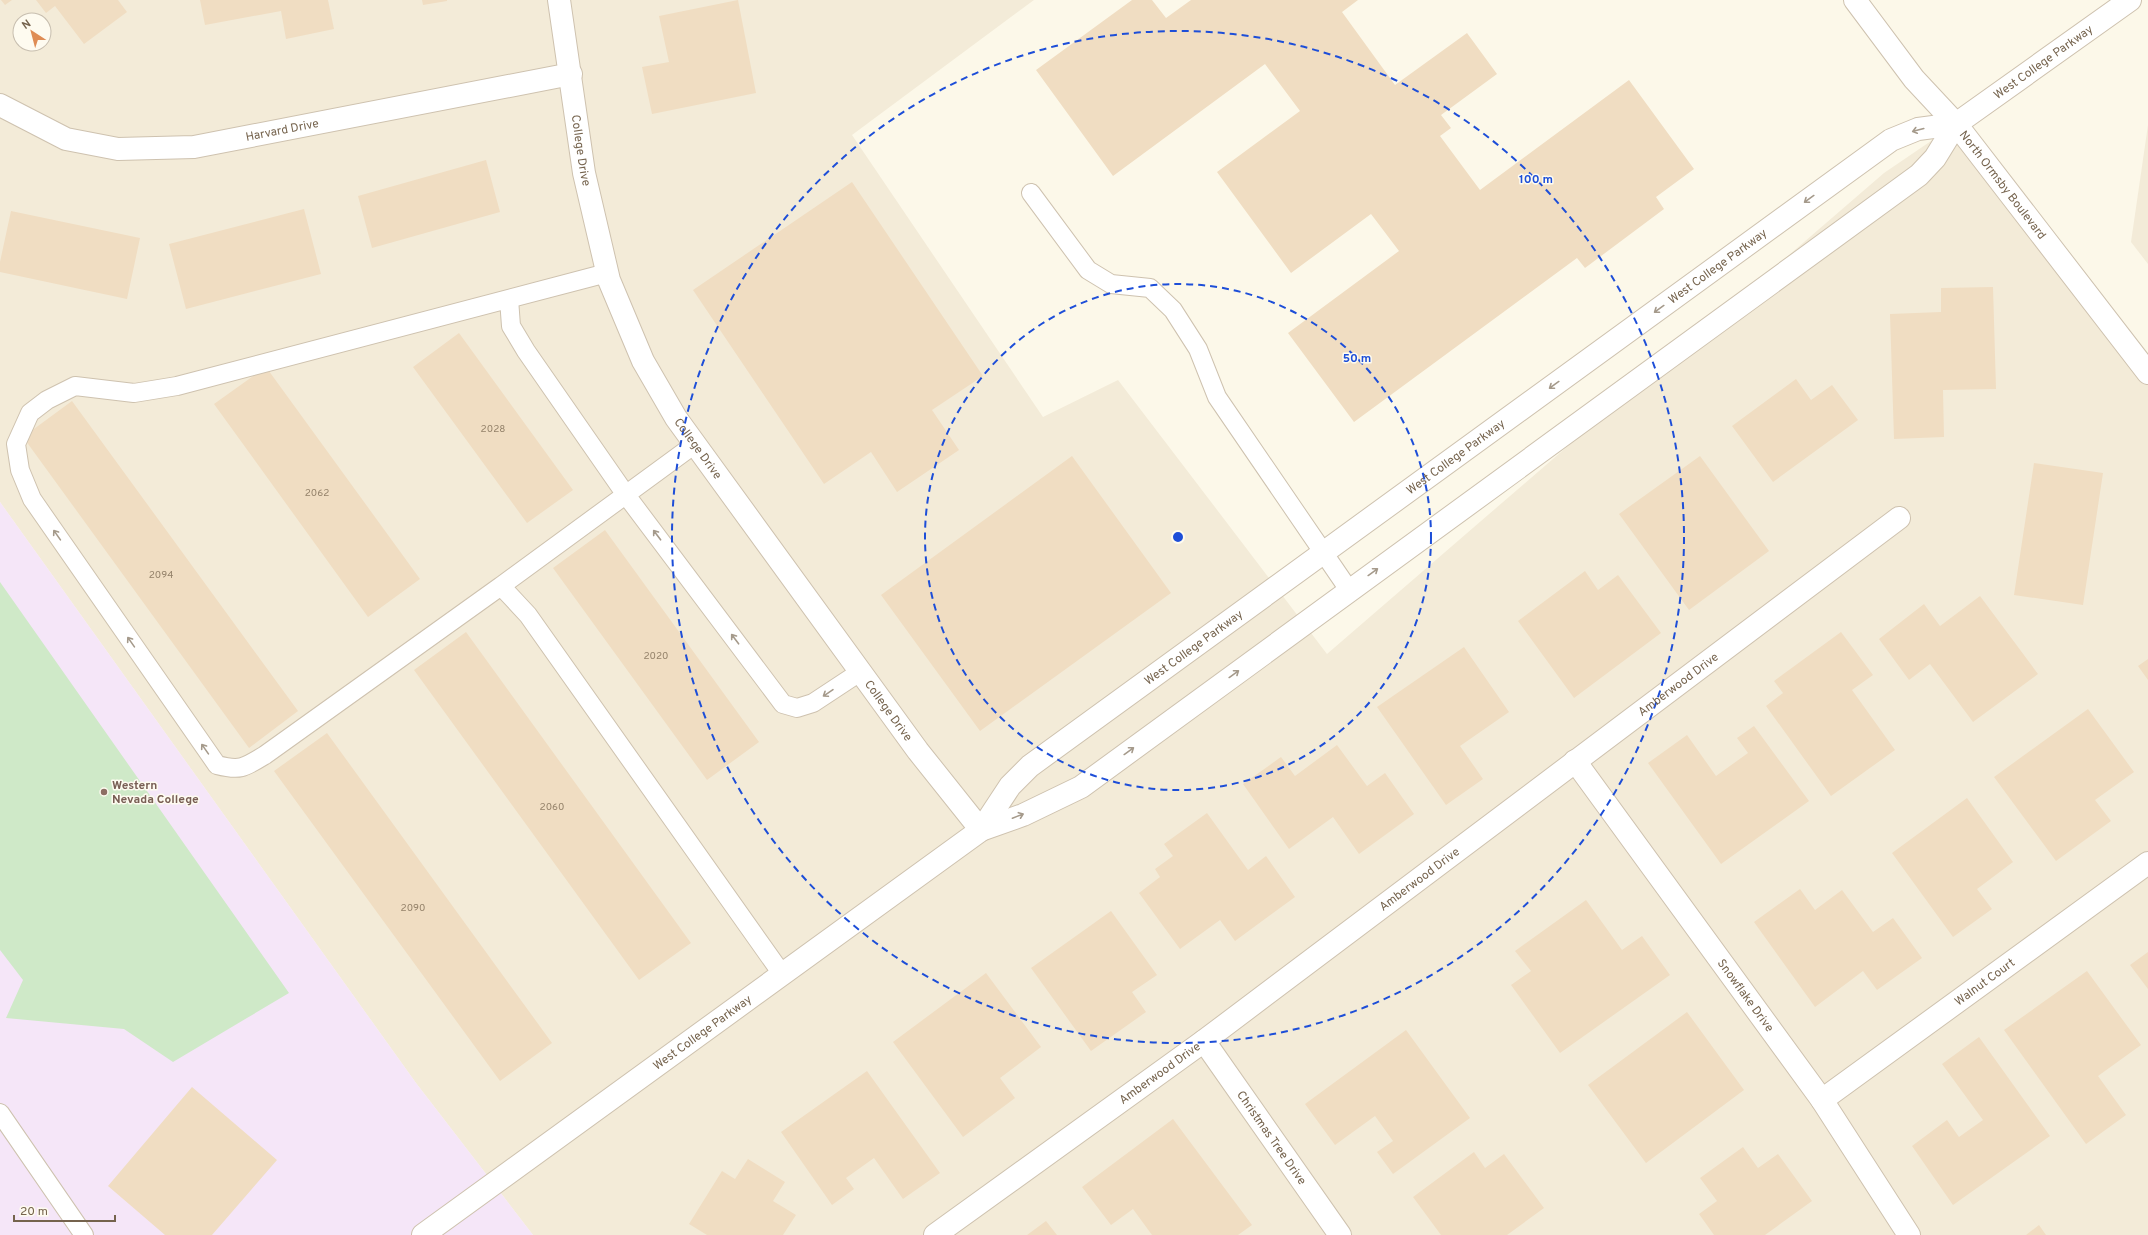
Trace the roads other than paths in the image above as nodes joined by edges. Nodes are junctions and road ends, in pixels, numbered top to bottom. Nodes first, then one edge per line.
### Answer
1 (559, 0) edge
2 (1855, 0) edge
3 (2130, 0) edge
4 (571, 74) junction
5 (0, 104) edge
6 (1956, 124) junction
7 (1031, 193) dead end
8 (607, 273) junction
9 (509, 299) junction
10 (2148, 373) edge
11 (695, 444) junction
12 (626, 495) junction
13 (1899, 518) dead end
14 (1322, 553) junction
15 (501, 586) junction
16 (1349, 590) junction
17 (860, 672) junction
18 (1575, 761) junction
19 (981, 830) junction
20 (2148, 864) edge
21 (782, 974) junction
22 (1204, 1041) junction
23 (1822, 1100) junction
24 (0, 1113) edge
25 (84, 1235) edge
26 (423, 1235) edge
27 (935, 1235) edge
28 (1340, 1235) edge
29 (1909, 1235) edge

1 - 4 street, College Drive
2 - 6 street, North Ormsby Boulevard
3 - 6 street, West College Parkway
4 - 5 street, Harvard Drive
4 - 8 street, College Drive
6 - 10 street, North Ormsby Boulevard
6 -> 14 street, West College Parkway
16 -> 6 street, West College Parkway
7 - 14 lane
8 - 9 lane
8 - 11 street, College Drive
9 - 12 lane
15 -> 9 lane
11 - 12 lane
11 - 17 street, College Drive
12 - 15 lane
17 -> 12 lane
13 - 18 street, Amberwood Drive
14 - 16 lane
14 - 19 street, West College Parkway
15 - 21 lane
19 -> 16 street, West College Parkway
17 - 19 street, College Drive
18 - 22 street, Amberwood Drive
18 - 23 street, Snowflake Drive
19 - 21 street, West College Parkway
20 - 23 street, Walnut Court
21 - 26 street, West College Parkway
22 - 27 street, Amberwood Drive
22 - 28 street, Christmas Tree Drive
23 - 29 street, Snowflake Drive
24 - 25 lane

